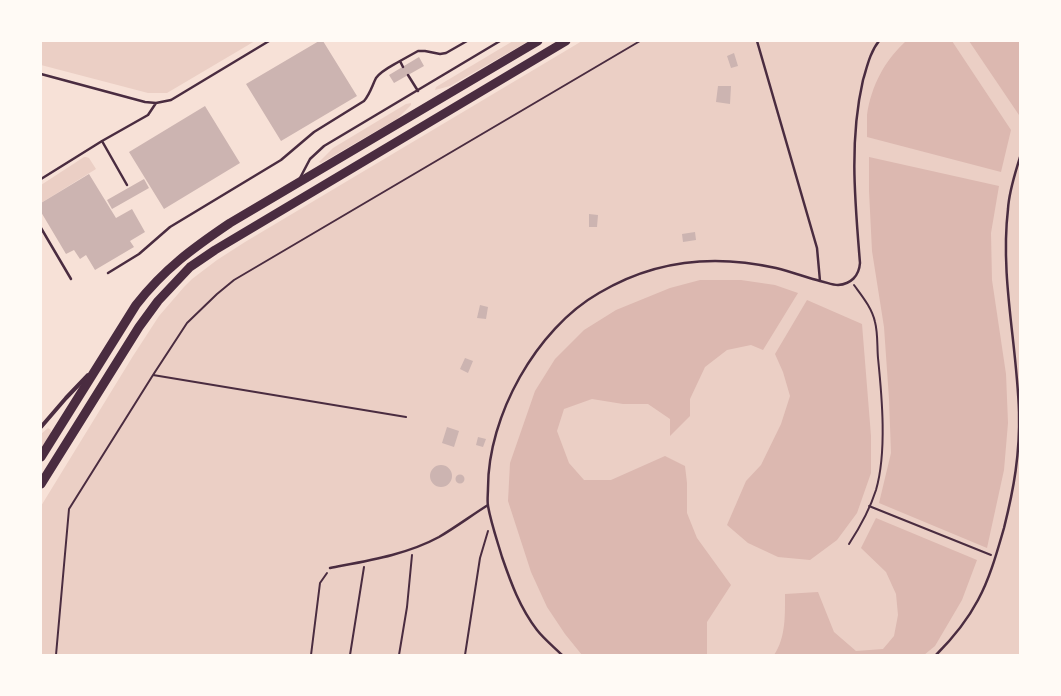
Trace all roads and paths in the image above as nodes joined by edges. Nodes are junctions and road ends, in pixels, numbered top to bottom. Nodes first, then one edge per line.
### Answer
1 (269, 41) edge
2 (466, 41) edge
3 (500, 41) edge
4 (538, 41) edge
5 (566, 41) edge
6 (640, 41) edge
7 (757, 41) edge
8 (879, 41) edge
9 (400, 61) junction
10 (403, 67) dead end
11 (41, 74) edge
12 (408, 75) dead end
13 (418, 91) junction
14 (156, 103) junction
15 (102, 141) junction
16 (1020, 157) edge
17 (41, 179) edge
18 (298, 183) junction
19 (127, 185) dead end
20 (41, 228) edge
21 (108, 274) dead end
22 (71, 279) dead end
23 (820, 281) junction
24 (851, 281) junction
25 (98, 364) junction
26 (153, 375) junction
27 (406, 417) dead end
28 (41, 427) edge
29 (41, 457) edge
30 (41, 484) edge
31 (488, 504) junction
32 (869, 506) junction
33 (491, 520) junction
34 (849, 544) dead end
35 (413, 549) junction
36 (996, 556) junction
37 (365, 561) junction
38 (330, 568) joint
39 (56, 655) edge
40 (312, 655) edge
41 (350, 655) edge
42 (399, 655) edge
43 (465, 655) edge
44 (562, 655) edge
45 (936, 655) edge

1 - 14 lane
2 - 9 lane
3 - 13 lane
4 - 18 main road
5 - 30 main road
6 - 26 path
7 - 23 lane
8 - 24 lane
9 - 10 lane
9 - 21 lane
11 - 14 lane
12 - 13 lane
13 - 18 lane
14 - 15 lane
15 - 17 lane
15 - 19 lane
16 - 36 lane
18 - 25 main road
20 - 22 lane
23 - 24 lane
23 - 31 lane
24 - 32 path
25 - 28 street
25 - 29 main road
26 - 27 path
26 - 39 path
31 - 33 lane
31 - 35 lane
32 - 34 path
32 - 36 path
33 - 43 path
33 - 44 lane
35 - 37 lane
35 - 42 path
36 - 45 lane
37 - 38 lane
37 - 41 path
38 - 40 path

